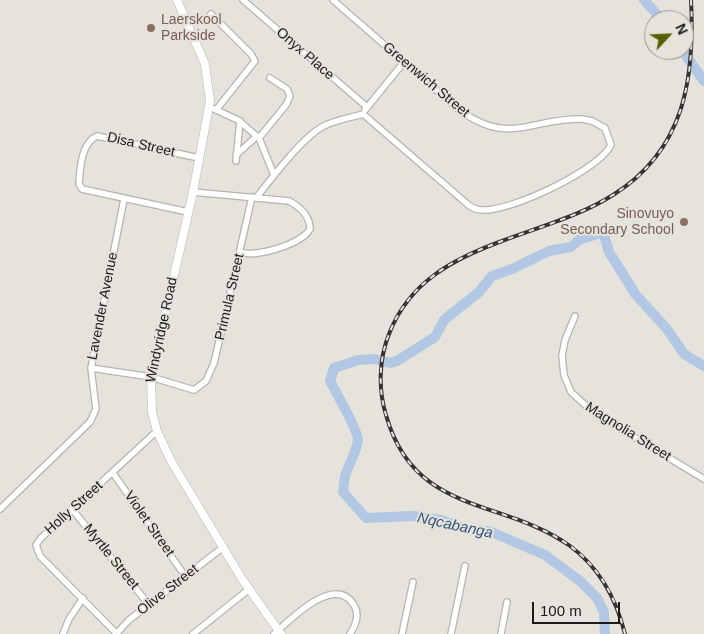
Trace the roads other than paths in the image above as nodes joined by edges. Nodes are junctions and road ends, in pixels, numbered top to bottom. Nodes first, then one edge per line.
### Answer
1 (178, 0) edge
2 (243, 0) edge
3 (333, 0) edge
4 (211, 14) dead end
5 (404, 62) junction
6 (270, 78) dead end
7 (367, 107) junction
8 (213, 109) junction
9 (363, 114) junction
10 (240, 121) junction
11 (258, 137) junction
12 (199, 158) junction
13 (274, 175) junction
14 (193, 192) junction
15 (254, 198) junction
16 (124, 199) junction
17 (188, 212) junction
18 (240, 252) junction
19 (575, 316) dead end
20 (91, 368) junction
21 (151, 377) junction
22 (157, 431) junction
23 (113, 473) junction
24 (704, 479) edge
25 (0, 509) edge
26 (72, 509) junction
27 (222, 548) junction
28 (464, 566) dead end
29 (185, 576) junction
30 (413, 582) dead end
31 (248, 590) junction
32 (83, 598) junction
33 (507, 602) dead end
34 (149, 605) junction
35 (278, 633) edge
36 (63, 634) edge
37 (116, 634) edge
38 (193, 634) edge
39 (350, 634) edge
40 (402, 634) edge
41 (451, 634) edge
42 (500, 634) edge

1 - 8 street, Windyridge Road
2 - 7 street, Onyx Place
3 - 5 street, Greenwich Street
4 - 8 street
5 - 7 street
5 - 9 street, Greenwich Street
6 - 11 street
7 - 9 street
8 - 10 street
8 - 12 street, Windyridge Road
9 - 13 street
10 - 11 street
10 - 11 street
11 - 13 street
12 - 14 street, Windyridge Road
12 - 16 street, Disa Street
13 - 15 street
14 - 15 street
14 - 17 street, Windyridge Road
15 - 18 street, Primula Street
15 - 18 street
16 - 17 street
16 - 20 street, Lavender Avenue
17 - 21 street, Windyridge Road
18 - 21 street, Primula Street
19 - 24 street, Magnolia Street
20 - 21 street
20 - 25 street, Lavender Avenue
21 - 22 street, Windyridge Road
22 - 23 street, Holly Street
22 - 27 street, Windyridge Road
23 - 26 street, Holly Street
23 - 29 street, Violet Street
26 - 32 street, Holly Street
26 - 34 street, Myrtle Street
27 - 29 street, Olive Street
27 - 31 street, Windyridge Road
28 - 41 street
29 - 34 street, Olive Street
30 - 40 street
31 - 35 street, Windyridge Road
31 - 38 street
32 - 36 street
32 - 37 street, Holly Street
33 - 42 street
34 - 37 street, Olive Street
35 - 39 street

